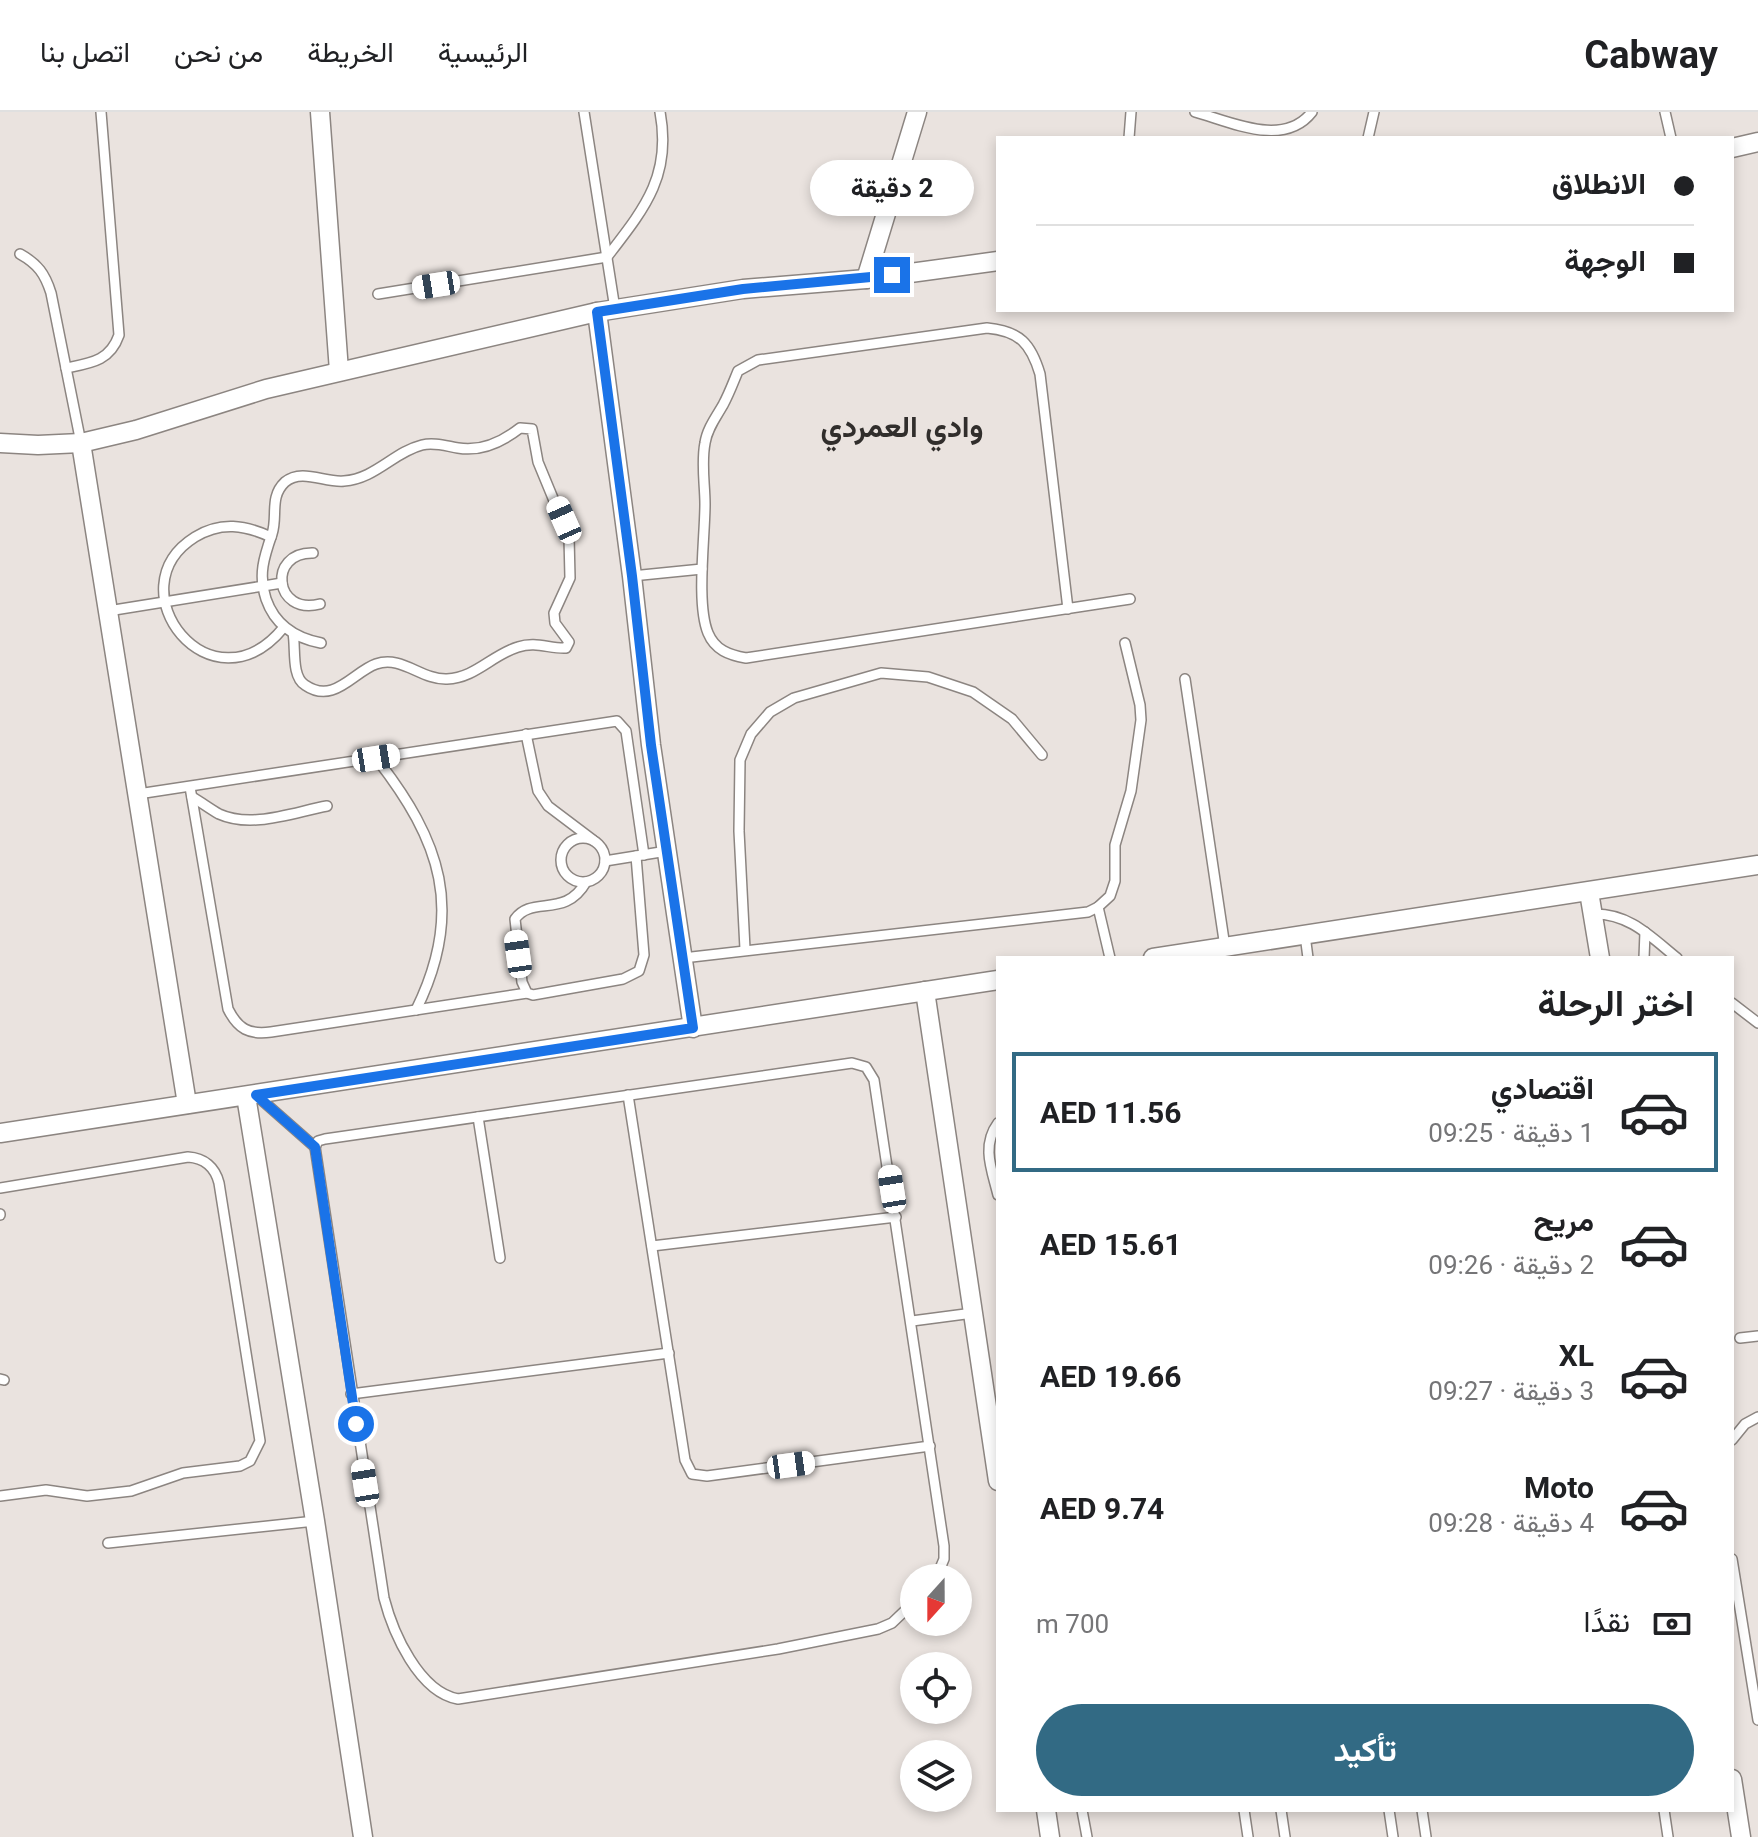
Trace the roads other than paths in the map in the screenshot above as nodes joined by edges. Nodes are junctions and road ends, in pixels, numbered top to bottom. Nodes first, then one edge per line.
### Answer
1 (101, 112) edge
2 (320, 112) edge
3 (584, 112) edge
4 (660, 112) edge
5 (917, 112) edge
6 (1131, 112) edge
7 (1195, 112) edge
8 (1312, 112) edge
9 (1374, 112) edge
10 (1665, 112) edge
11 (1129, 136) edge
12 (1368, 136) edge
13 (1671, 136) edge
14 (1758, 142) edge
15 (1734, 148) edge
16 (20, 254) dead end
17 (607, 257) junction
18 (996, 261) edge
19 (866, 279) junction
20 (378, 294) dead end
21 (606, 311) junction
22 (66, 368) junction
23 (339, 371) junction
24 (0, 443) edge
25 (81, 443) junction
26 (271, 537) junction
27 (313, 553) dead end
28 (702, 569) junction
29 (632, 576) junction
30 (282, 583) junction
31 (262, 586) junction
32 (1130, 599) dead end
33 (164, 602) junction
34 (320, 604) dead end
35 (1068, 609) junction
36 (108, 611) junction
37 (284, 627) junction
38 (293, 633) junction
39 (321, 643) dead end
40 (1125, 643) dead end
41 (1185, 679) dead end
42 (526, 734) junction
43 (1042, 755) dead end
44 (376, 758) junction
45 (191, 792) junction
46 (138, 794) junction
47 (327, 806) dead end
48 (594, 841) junction
49 (667, 851) junction
50 (640, 855) junction
51 (605, 861) junction
52 (1758, 865) edge
53 (586, 882) junction
54 (1589, 892) junction
55 (1098, 907) junction
56 (1593, 914) junction
57 (1645, 932) junction
58 (1305, 935) junction
59 (745, 949) junction
60 (1213, 952) edge
61 (1110, 956) edge
62 (1173, 956) edge
63 (1308, 956) edge
64 (1600, 956) edge
65 (1644, 956) edge
66 (1675, 956) edge
67 (683, 958) junction
68 (996, 980) edge
69 (925, 991) junction
70 (527, 993) junction
71 (1734, 1005) edge
72 (416, 1010) junction
73 (1758, 1023) edge
74 (693, 1028) junction
75 (628, 1095) junction
76 (251, 1096) junction
77 (187, 1104) junction
78 (478, 1117) junction
79 (996, 1126) edge
80 (0, 1133) edge
81 (315, 1147) junction
82 (996, 1186) edge
83 (0, 1188) edge
84 (896, 1217) junction
85 (652, 1246) junction
86 (500, 1258) dead end
87 (973, 1313) junction
88 (912, 1321) junction
89 (1758, 1336) edge
90 (1740, 1338) dead end
91 (669, 1353) junction
92 (351, 1394) junction
93 (1758, 1417) edge
94 (1734, 1438) edge
95 (930, 1446) junction
96 (996, 1468) edge
97 (0, 1496) edge
98 (315, 1521) junction
99 (108, 1543) dead end
100 (942, 1564) edge
101 (1734, 1571) edge
102 (900, 1615) edge
103 (1758, 1720) edge
104 (1734, 1792) edge
105 (1046, 1812) edge
106 (1082, 1812) edge
107 (1244, 1812) edge
108 (1281, 1812) edge
109 (1389, 1812) edge
110 (1422, 1812) edge
111 (1664, 1812) edge
112 (363, 1837) edge
113 (1050, 1837) edge
114 (1087, 1837) edge
115 (1248, 1837) edge
116 (1285, 1837) edge
117 (1393, 1837) edge
118 (1426, 1837) edge
119 (1668, 1837) edge
120 (1741, 1837) edge

1 - 22 lane
2 - 23 street
3 - 17 lane
4 - 17 lane
5 - 19 street
6 - 11 lane
7 - 8 lane
9 - 12 lane
10 - 13 lane
14 - 15 street
16 - 22 lane
17 - 20 lane
17 - 21 lane
18 - 19 street
19 - 21 street
21 - 23 street
21 - 29 street
22 - 25 lane
23 - 25 street
24 - 25 street
25 - 36 street
26 - 31 lane
26 - 33 lane
26 - 38 lane
27 - 30 lane
28 - 29 lane
28 - 35 lane
28 - 35 lane
29 - 49 street
30 - 31 lane
30 - 34 lane
31 - 33 lane
31 - 37 lane
32 - 35 lane
33 - 36 lane
33 - 37 lane
36 - 46 street
37 - 38 lane
38 - 39 lane
40 - 55 lane
41 - 60 lane
42 - 44 lane
42 - 48 lane
42 - 50 lane
43 - 59 lane
44 - 45 lane
44 - 72 lane
45 - 46 lane
45 - 47 lane
45 - 72 lane
46 - 77 street
48 - 51 lane
48 - 53 lane
49 - 50 lane
49 - 67 street
50 - 51 lane
50 - 70 lane
51 - 53 lane
52 - 54 street
53 - 70 lane
54 - 56 street
54 - 58 street
55 - 59 lane
55 - 61 lane
56 - 57 lane
56 - 64 street
57 - 65 lane
57 - 66 lane
58 - 60 street
58 - 63 lane
59 - 67 lane
60 - 62 street
67 - 74 street
68 - 69 street
69 - 74 street
69 - 87 street
70 - 72 lane
71 - 73 lane
74 - 76 street
75 - 78 lane
75 - 84 lane
75 - 85 lane
76 - 77 street
76 - 81 lane
76 - 98 street
77 - 80 street
78 - 81 lane
78 - 86 lane
79 - 82 lane
81 - 92 lane
83 - 97 lane
84 - 85 lane
84 - 88 lane
85 - 91 lane
87 - 88 lane
87 - 96 street
88 - 95 lane
89 - 90 lane
91 - 92 lane
91 - 95 lane
92 - 102 lane
93 - 94 lane
95 - 100 lane
98 - 99 lane
98 - 112 street
101 - 103 lane
104 - 120 street
105 - 113 street
106 - 114 lane
107 - 115 lane
108 - 116 lane
109 - 117 lane
110 - 118 lane
111 - 119 lane

